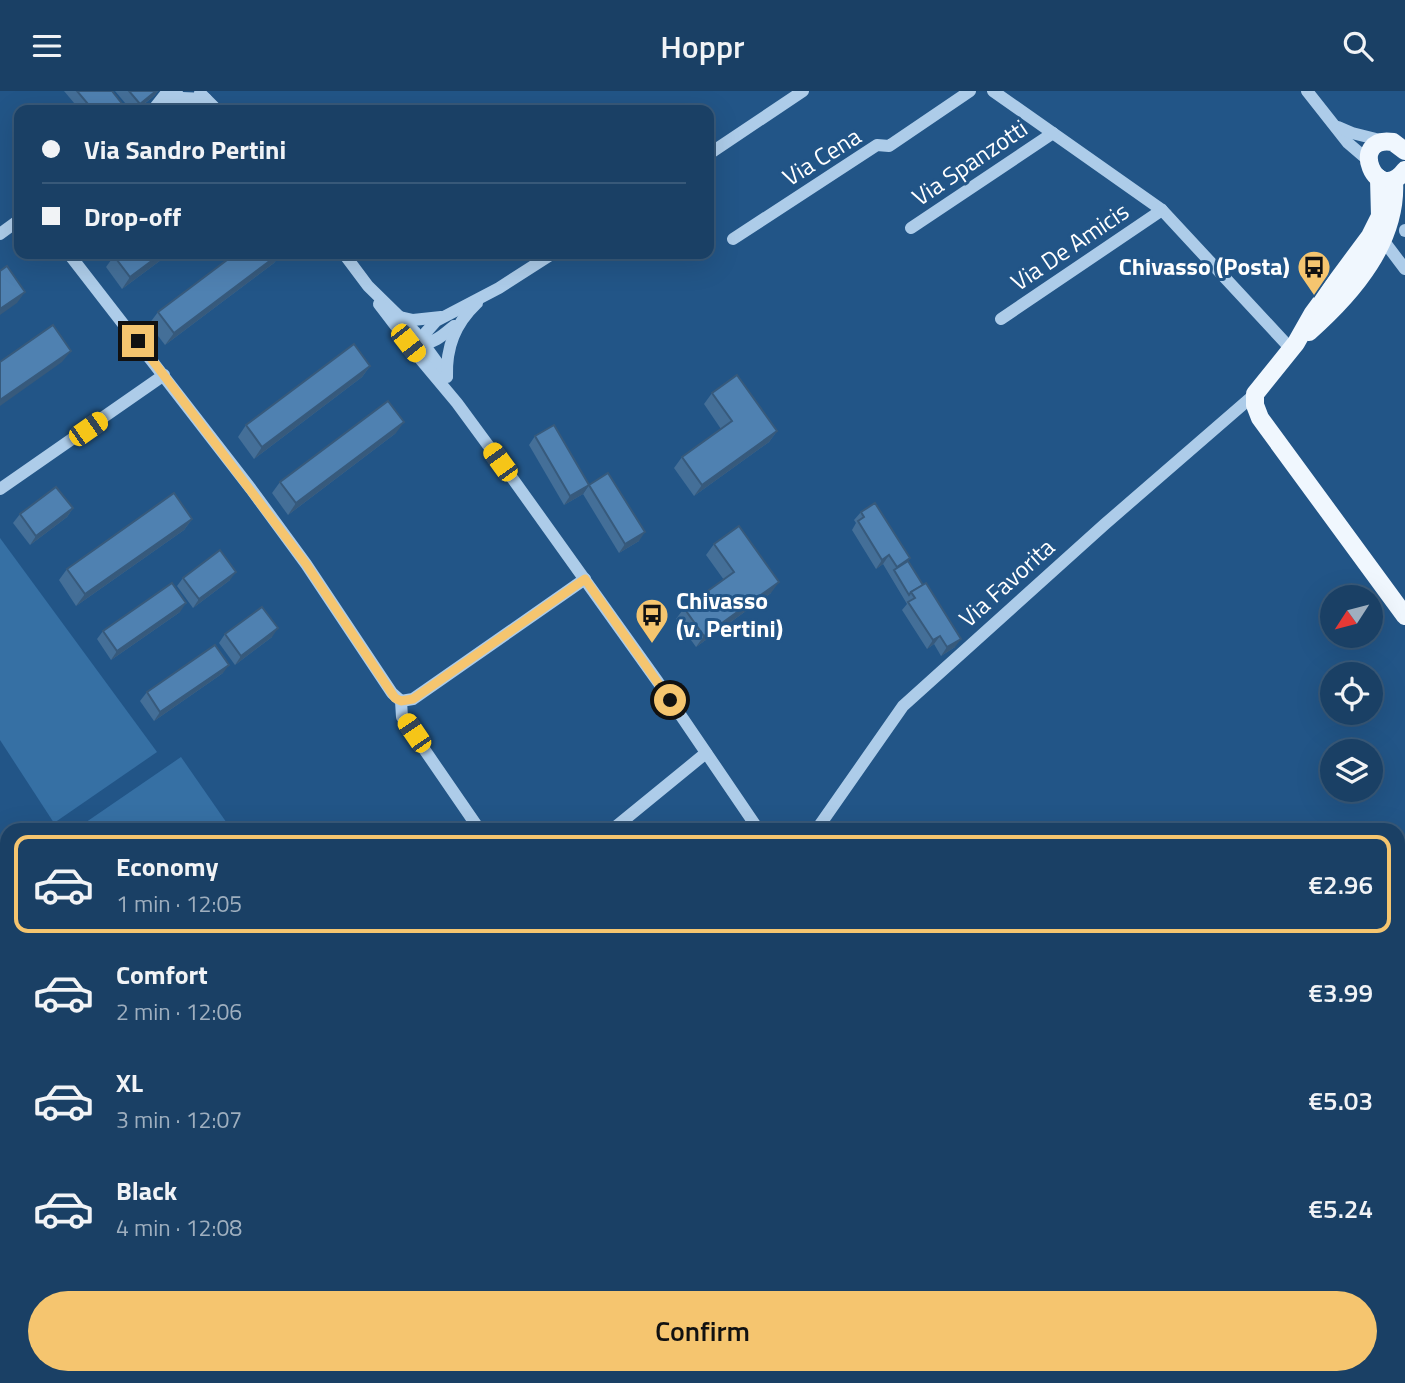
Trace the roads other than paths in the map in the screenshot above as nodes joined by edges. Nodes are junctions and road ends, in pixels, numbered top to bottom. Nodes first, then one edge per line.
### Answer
1 (803, 91) edge
2 (970, 91) edge
3 (993, 91) edge
4 (1307, 91) edge
5 (169, 94) edge
6 (202, 95) edge
7 (1335, 125) junction
8 (1053, 133) junction
9 (1399, 145) edge
10 (714, 151) edge
11 (1368, 161) junction
12 (1393, 176) edge
13 (1162, 210) junction
14 (911, 228) dead end
15 (733, 239) dead end
16 (1383, 240) junction
17 (73, 259) edge
18 (348, 259) edge
19 (544, 259) edge
20 (1405, 269) edge
21 (368, 286) junction
22 (485, 296) junction
23 (400, 317) junction
24 (445, 317) junction
25 (1001, 319) dead end
26 (459, 324) junction
27 (418, 343) junction
28 (1294, 346) junction
29 (164, 375) junction
30 (447, 376) junction
31 (1255, 394) junction
32 (457, 403) junction
33 (0, 489) edge
34 (585, 579) junction
35 (1405, 616) edge
36 (401, 701) junction
37 (706, 753) junction
38 (475, 823) edge
39 (620, 823) edge
40 (754, 823) edge
41 (821, 823) edge

1 - 10 street
2 - 15 street, Via Cena
3 - 8 street
4 - 7 street
5 - 6 street
7 - 9 street
7 - 11 street
8 - 13 street
8 - 14 street, Via Spanzotti
9 - 11 main road
11 - 12 main road
12 - 16 main road
12 - 28 main road
13 - 25 street, Via De Amicis
13 - 28 street
16 - 20 street
16 - 28 main road
17 - 29 street
18 - 21 street
19 - 22 street
21 - 23 street
21 - 27 street
22 - 24 street
22 - 26 street
23 - 24 street
23 - 27 street
24 - 27 street
26 - 27 street
26 - 30 street
27 - 30 street
27 - 32 street
28 - 31 main road
29 - 33 street
29 - 36 street
30 - 32 street
31 - 35 main road
31 - 41 street, Via Favorita
32 - 34 street
34 - 36 street
34 - 37 street
36 - 38 street
37 - 39 street
37 - 40 street

